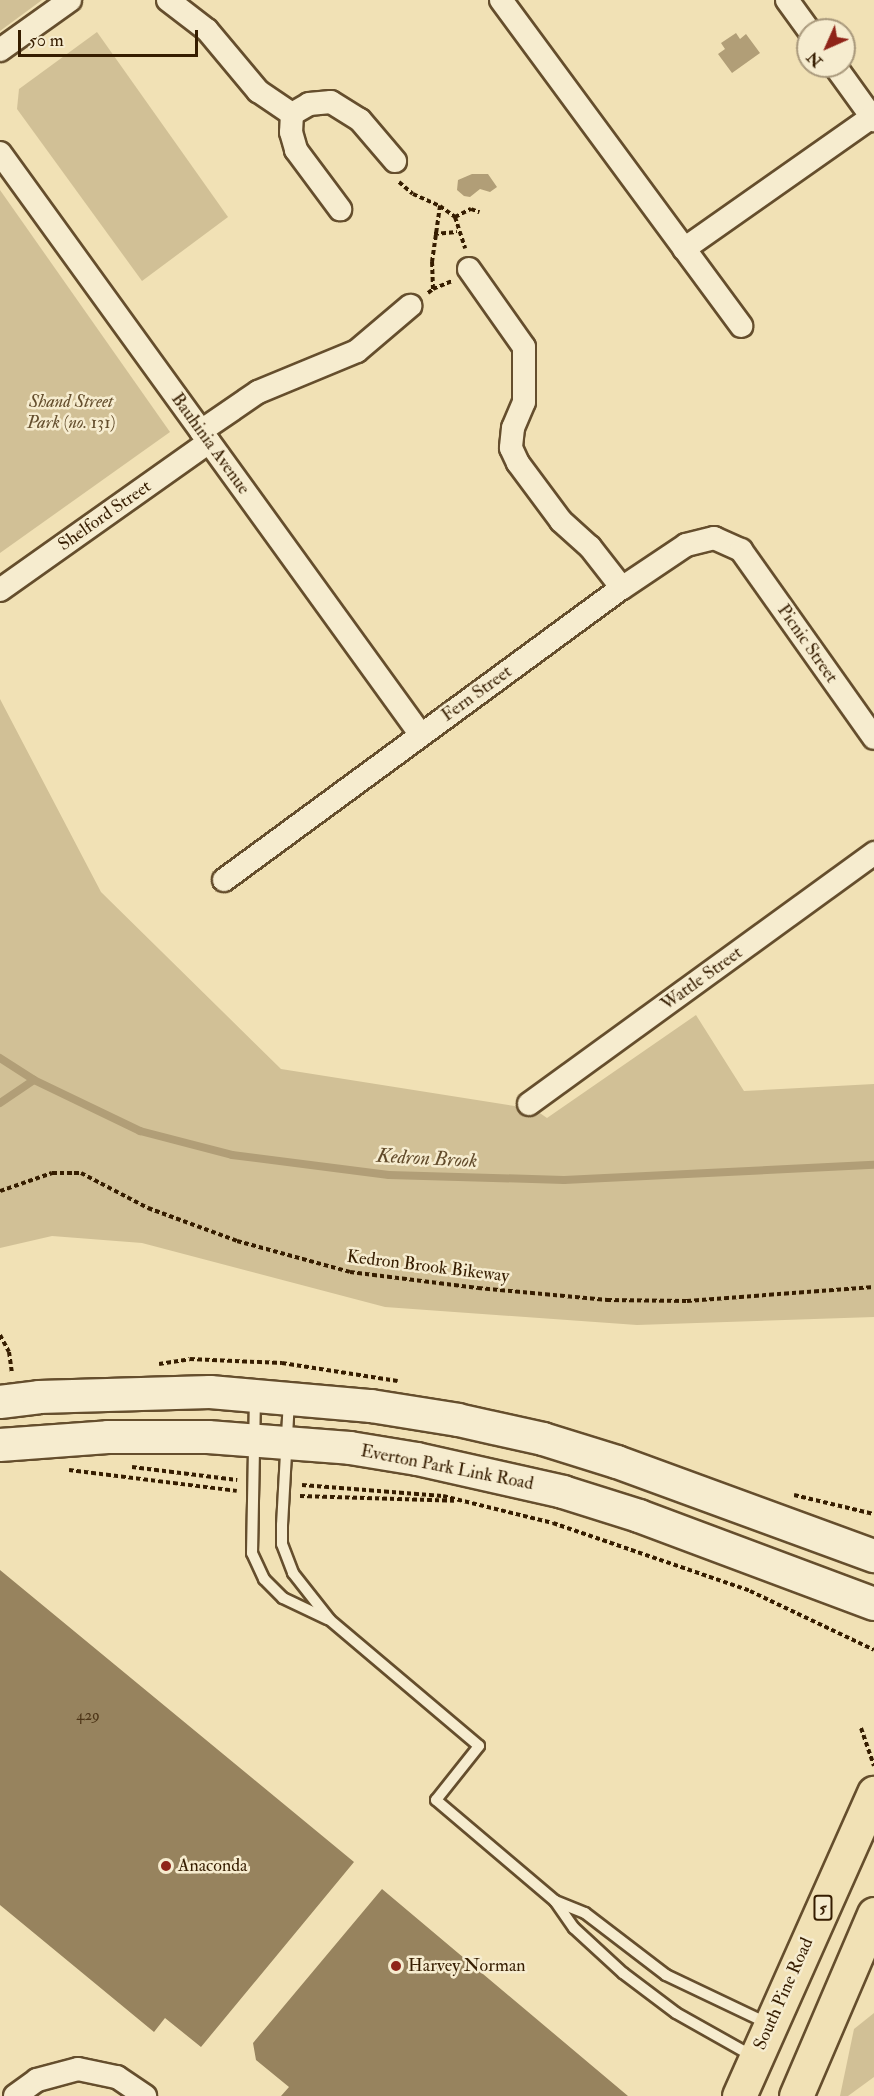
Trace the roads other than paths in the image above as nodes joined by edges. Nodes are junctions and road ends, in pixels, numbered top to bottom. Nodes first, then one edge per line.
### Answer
1 (70, 0) edge
2 (168, 0) edge
3 (501, 0) edge
4 (787, 0) edge
5 (800, 18) edge
6 (0, 50) edge
7 (844, 78) edge
8 (292, 114) junction
9 (873, 118) edge
10 (0, 153) edge
11 (395, 161) road end
12 (340, 209) dead end
13 (684, 249) junction
14 (469, 268) road end
15 (410, 306) road end
16 (741, 326) dead end
17 (205, 436) junction
18 (741, 550) joint
19 (622, 588) junction
20 (0, 590) edge
21 (421, 735) junction
22 (874, 738) edge
23 (874, 854) edge
24 (224, 880) dead end
25 (529, 1104) dead end
26 (6, 1389) edge
27 (255, 1394) junction
28 (290, 1397) junction
29 (254, 1439) junction
30 (286, 1443) junction
31 (0, 1445) edge
32 (874, 1556) edge
33 (874, 1604) edge
34 (330, 1620) junction
35 (874, 1792) edge
36 (555, 1900) junction
37 (874, 1914) edge
38 (771, 2024) junction
39 (747, 2078) edge
40 (798, 2091) edge
41 (15, 2096) edge
42 (145, 2096) edge

1 - 6 street
2 - 8 street
3 - 13 street
4 - 5 street
7 - 9 street
8 - 11 street
8 - 12 street
9 - 13 street
10 - 17 street, Bauhinia Avenue
13 - 16 street
14 - 19 street
15 - 17 street, Shelford Street
17 - 20 street, Shelford Street
17 - 21 street, Bauhinia Avenue
18 - 19 street, Fern Street
18 - 22 street, Picnic Street
19 - 21 street, Fern Street
21 - 24 street, Fern Street
23 - 25 street, Wattle Street
26 - 27 main road
27 - 28 main road
27 - 29 lane
28 - 30 lane
28 - 32 main road
29 - 30 main road, Everton Park Link Road
29 - 31 main road, Everton Park Link Road
29 - 34 lane
30 - 33 main road, Everton Park Link Road
30 - 34 lane
34 - 36 lane
35 - 38 highway, South Pine Road / 5
36 - 38 lane
36 - 39 lane
37 - 40 highway
38 - 39 highway, South Pine Road / 5
39 - 40 highway
41 - 42 street

